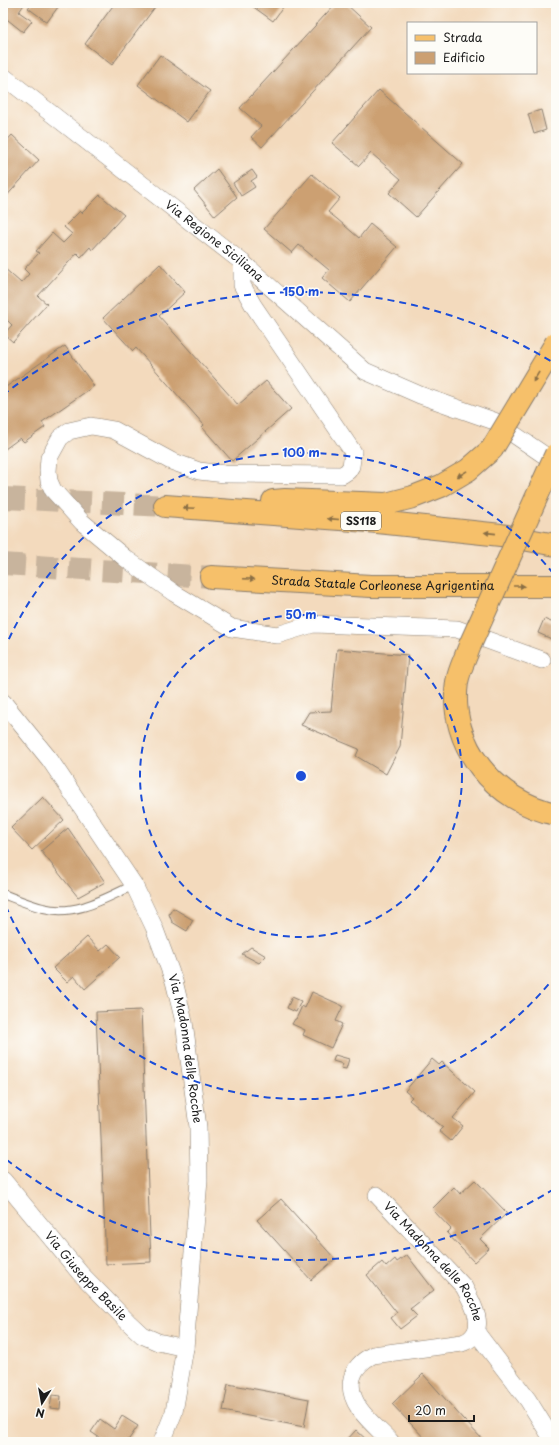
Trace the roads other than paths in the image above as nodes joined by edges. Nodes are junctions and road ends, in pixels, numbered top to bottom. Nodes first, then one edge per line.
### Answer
1 (3, 76) edge
2 (242, 262) junction
3 (556, 343) edge
4 (556, 454) edge
5 (556, 463) edge
6 (165, 506) tunnel mouth
7 (214, 509) junction
8 (556, 545) edge
9 (210, 577) tunnel mouth
10 (556, 586) edge
11 (542, 660) dead end
12 (3, 702) edge
13 (556, 814) edge
14 (134, 886) junction
15 (3, 894) edge
16 (3, 1180) edge
17 (378, 1195) dead end
18 (476, 1332) junction
19 (185, 1348) junction
20 (551, 1438) edge
21 (162, 1442) edge
22 (392, 1442) edge

1 - 2 street, Via Regione Siciliana
2 - 5 street, Via Regione Siciliana
2 - 11 street
3 -> 7 main road, bridge
4 - 13 main road, bridge
7 -> 6 main road, SS118
8 -> 7 main road, SS118
9 -> 10 main road, Strada Statale Corleonese Agrigentina
12 - 14 street, Via Madonna delle Rocche
14 - 15 lane
14 - 19 street, Via Madonna delle Rocche
16 - 19 street, Via Giuseppe Basile
17 - 18 street, Via Madonna delle Rocche
18 - 20 street, Via Madonna delle Rocche
18 - 22 street, Via Madonna delle Rocche
19 - 21 street, Via Madonna delle Rocche

